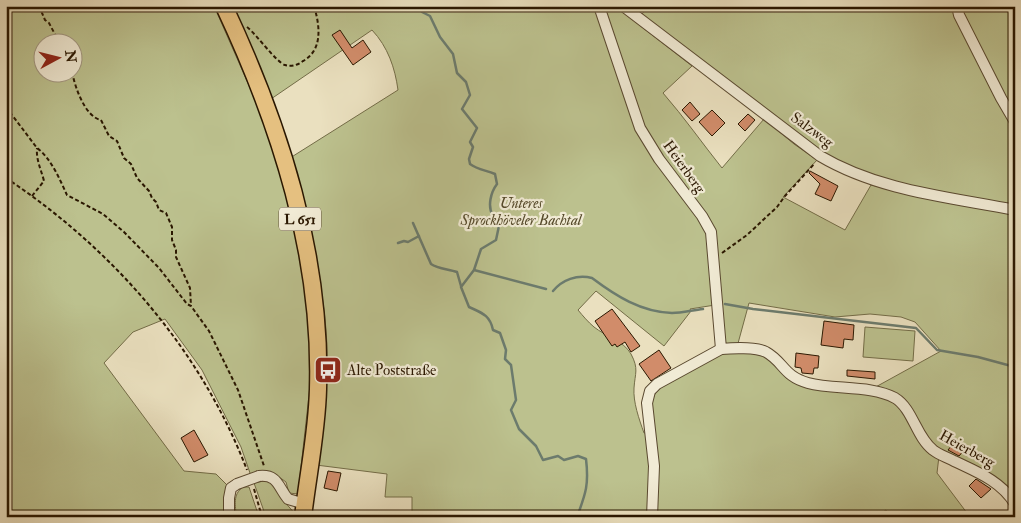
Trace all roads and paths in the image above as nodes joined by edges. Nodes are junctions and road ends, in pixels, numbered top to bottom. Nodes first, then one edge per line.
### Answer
1 (40, 6) edge
2 (224, 6) edge
3 (314, 6) edge
4 (599, 6) edge
5 (623, 6) edge
6 (957, 6) edge
7 (232, 24) junction
8 (53, 32) edge
9 (74, 82) edge
10 (6, 107) edge
11 (1015, 122) edge
12 (37, 148) junction
13 (820, 156) junction
14 (6, 178) edge
15 (32, 196) junction
16 (1015, 210) edge
17 (714, 259) junction
18 (191, 306) junction
19 (721, 348) junction
20 (257, 478) junction
21 (1015, 504) edge
22 (304, 511) edge
23 (229, 517) edge
24 (262, 517) edge
25 (652, 517) edge

1 - 8 path
2 - 7 main road, L 651
3 - 7 path
4 - 17 street, Heierberg
5 - 13 street, Salzweg
6 - 11 street
7 - 22 main road, L 651
9 - 18 path
10 - 12 path
12 - 15 path
12 - 18 path
13 - 16 street, Salzweg
13 - 17 path
14 - 15 path
15 - 20 path
17 - 19 street, Heierberg
18 - 20 path
19 - 21 street, Heierberg
19 - 25 street
20 - 22 street
20 - 23 street, bridge
20 - 24 path

